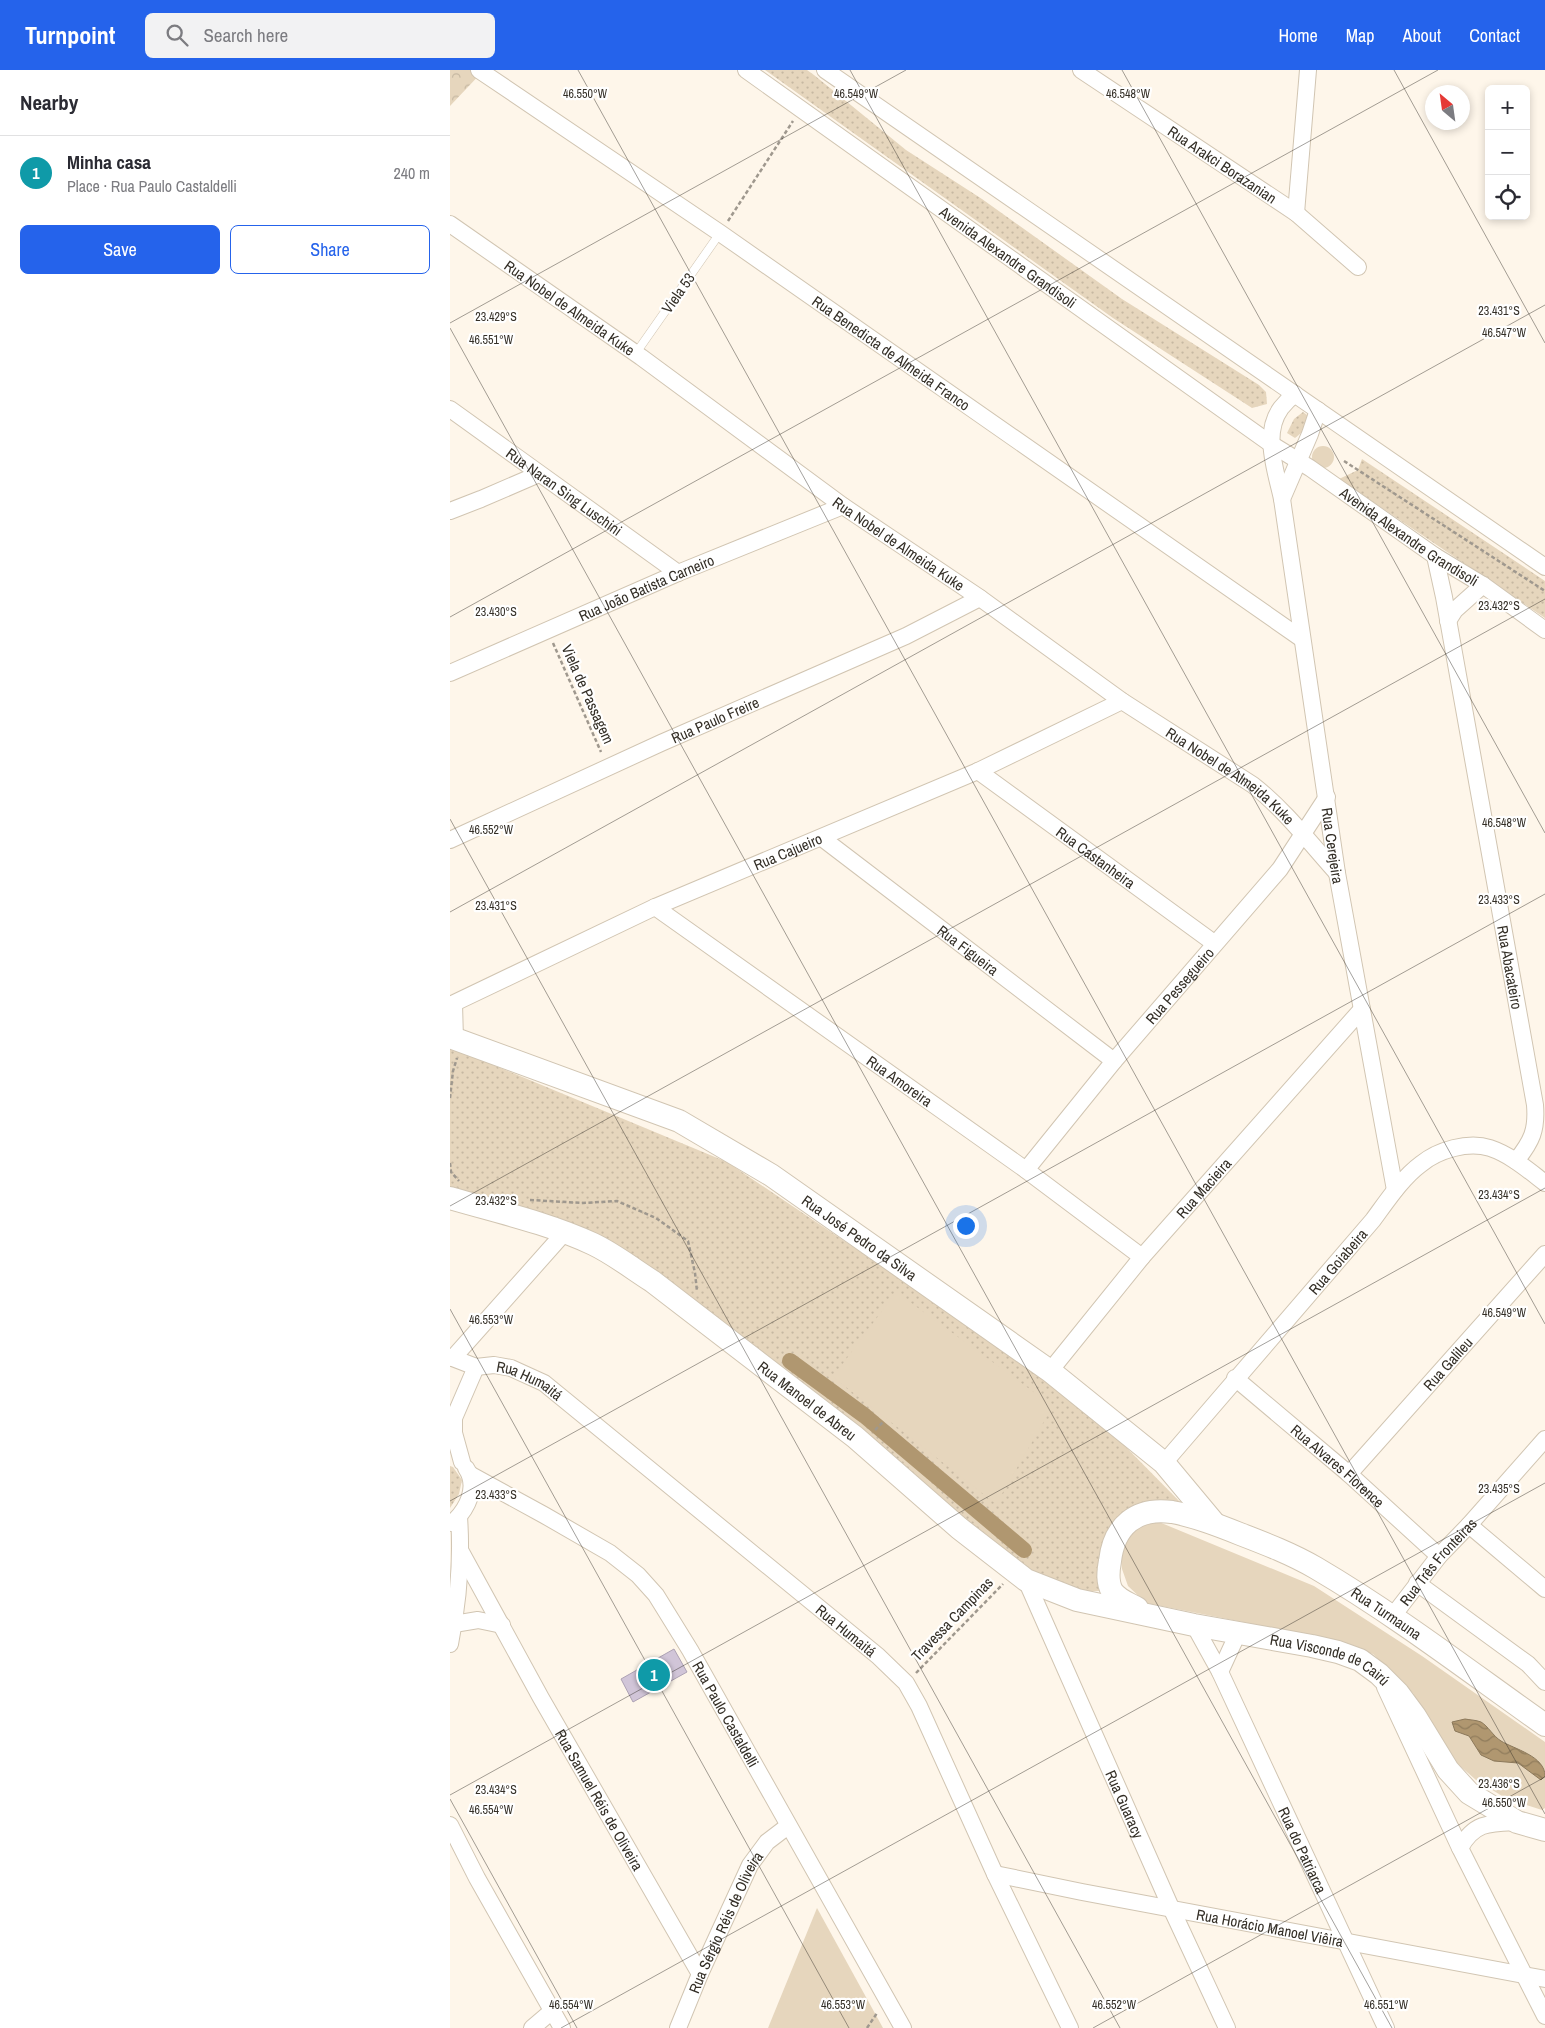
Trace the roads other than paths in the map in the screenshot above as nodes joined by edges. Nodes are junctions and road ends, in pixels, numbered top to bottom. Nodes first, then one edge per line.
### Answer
1 (479, 70) edge
2 (746, 70) edge
3 (824, 70) edge
4 (1080, 70) edge
5 (1308, 70) edge
6 (1296, 213) junction
7 (450, 224) edge
8 (720, 233) junction
9 (1358, 267) dead end
10 (636, 353) junction
11 (1294, 394) junction
12 (450, 409) edge
13 (1318, 410) junction
14 (1271, 444) junction
15 (1298, 461) junction
16 (539, 474) junction
17 (1282, 499) junction
18 (843, 506) junction
19 (450, 511) edge
20 (1435, 556) junction
21 (1545, 567) edge
22 (678, 573) junction
23 (1483, 585) junction
24 (980, 598) junction
25 (1448, 621) junction
26 (1545, 630) edge
27 (1302, 639) junction
28 (450, 673) edge
29 (1122, 701) junction
30 (978, 771) junction
31 (1327, 797) junction
32 (1302, 835) junction
33 (822, 838) junction
34 (450, 840) edge
35 (1337, 873) junction
36 (655, 907) junction
37 (1214, 943) junction
38 (452, 1004) edge
39 (1362, 1009) junction
40 (456, 1039) edge
41 (1114, 1061) junction
42 (1516, 1161) junction
43 (1026, 1170) junction
44 (1545, 1184) edge
45 (1395, 1190) junction
46 (456, 1191) edge
47 (565, 1232) junction
48 (1545, 1254) edge
49 (1142, 1257) junction
50 (451, 1358) edge
51 (476, 1367) junction
52 (1050, 1371) junction
53 (1236, 1378) junction
54 (455, 1406) edge
55 (1545, 1439) edge
56 (1164, 1463) junction
57 (461, 1464) edge
58 (1349, 1474) junction
59 (454, 1521) edge
60 (1214, 1524) junction
61 (1469, 1525) junction
62 (460, 1550) junction
63 (1439, 1556) junction
64 (1020, 1576) junction
65 (1417, 1583) junction
66 (1545, 1589) edge
67 (1153, 1616) junction
68 (1392, 1616) junction
69 (454, 1624) junction
70 (502, 1625) junction
71 (1194, 1625) junction
72 (1238, 1633) junction
73 (450, 1644) edge
74 (1220, 1672) junction
75 (1379, 1674) junction
76 (1545, 1682) edge
77 (1545, 1725) edge
78 (450, 1825) edge
79 (788, 1826) junction
80 (1535, 1826) edge
81 (1460, 1848) junction
82 (450, 1852) edge
83 (995, 1874) junction
84 (477, 1878) junction
85 (1172, 1910) junction
86 (1346, 1941) junction
87 (700, 1974) junction
88 (1525, 1976) junction
89 (1545, 1979) edge
90 (552, 2011) junction
91 (1545, 2016) edge
92 (532, 2028) edge
93 (562, 2028) edge
94 (678, 2028) edge
95 (903, 2028) edge
96 (1070, 2028) edge
97 (1227, 2028) edge
98 (1386, 2028) edge

1 - 8 street, Rua Benedicta de Almeida Franco
2 - 14 street, Avenida Alexandre Grandisoli
3 - 11 street
4 - 6 street, Rua Arakci Borazanian
5 - 6 street
6 - 9 street, Rua Arakci Borazanian
7 - 10 street, Rua Nobel de Almeida Kuke
8 - 10 lane, Viela 53
8 - 27 street, Rua Benedicta de Almeida Franco
10 - 18 street, Rua Nobel de Almeida Kuke
11 - 13 street
11 - 14 street
12 - 16 street, Rua Naran Sing Luschini
13 - 15 street
13 - 21 street
14 - 15 street, Avenida Alexandre Grandisoli
14 - 17 street, Rua Cerejeira
15 - 17 street
15 - 20 street, Avenida Alexandre Grandisoli
16 - 19 street
16 - 22 street, Rua Naran Sing Luschini
17 - 27 street, Rua Cerejeira
18 - 22 street, Rua João Batista Carneiro
18 - 24 street, Rua Nobel de Almeida Kuke
20 - 23 street, Avenida Alexandre Grandisoli
20 - 25 street, Rua Abacateiro
22 - 28 street, Rua João Batista Carneiro
23 - 25 street
23 - 26 street, Avenida Alexandre Grandisoli
24 - 29 street, Rua Nobel de Almeida Kuke
24 - 34 street, Rua Paulo Freire
25 - 42 street, Rua Abacateiro
27 - 31 street, Rua Cerejeira
29 - 30 street, Rua Cajueiro
29 - 32 street, Rua Nobel de Almeida Kuke
30 - 33 street, Rua Cajueiro
30 - 37 street, Rua Castanheira
31 - 32 street, Rua Pessegueiro
31 - 35 street, Rua Cerejeira
32 - 35 street, Rua Nobel de Almeida Kuke
32 - 37 street, Rua Pessegueiro
33 - 36 street, Rua Cajueiro
33 - 41 street, Rua Figueira
35 - 39 street, Rua Cerejeira
36 - 38 street, Rua Cajueiro
36 - 43 street, Rua Amoreira
37 - 41 street, Rua Pessegueiro
38 - 40 street, Rua Cajueiro
39 - 45 street, Rua Cerejeira
39 - 49 street, Rua Macieira
40 - 52 main road, Rua José Pedro da Silva
41 - 43 street, Rua Pessegueiro
42 - 44 street, Rua Goiabeira
42 - 45 street, Rua Goiabeira
43 - 49 street, Rua Amoreira
45 - 53 street, Rua Goiabeira
46 - 47 main road, Rua Manoel de Abreu
47 - 50 street
47 - 64 main road, Rua Manoel de Abreu
48 - 58 street, Rua Galileu
49 - 52 street, Rua Macieira
50 - 51 street
51 - 54 street
51 - 83 street, Rua Humaitá
52 - 56 main road, Rua José Pedro da Silva
53 - 56 street, Rua Goiabeira
53 - 58 street, Rua Alvares Florence
54 - 57 street
55 - 61 street, Rua Três Fronteiras
56 - 60 main road, Rua José Pedro da Silva
57 - 59 street
57 - 79 street, Rua Paulo Castaldelli
58 - 63 street, Rua Alvares Florence
59 - 62 street
60 - 67 main road, Rua Turmauna
60 - 68 main road, Rua Turmauna
61 - 63 street, Rua Três Fronteiras
61 - 66 street
62 - 69 street
62 - 70 street, Rua Samuel Réis de Oliveira
63 - 65 street, Rua Três Fronteiras
64 - 67 main road, Rua Manoel de Abreu
64 - 85 street, Rua Guaracy
65 - 68 street, Rua Três Fronteiras
65 - 76 street
67 - 71 main road, Rua Visconde de Cairú
68 - 77 main road, Rua Turmauna
69 - 70 street
69 - 73 street
70 - 87 street, Rua Samuel Réis de Oliveira
71 - 72 main road, Rua Visconde de Cairú
71 - 74 street, Rua do Patriarca
72 - 74 street
72 - 75 main road, Rua Visconde de Cairú
74 - 86 street, Rua do Patriarca
75 - 80 main road
75 - 81 street, Rua Visconde de Cairú
78 - 84 street
79 - 87 street, Rua Sérgio Réis de Oliveira
79 - 95 street, Rua Paulo Castaldelli
80 - 81 street
81 - 88 street, Rua Visconde de Cairú
82 - 84 street
83 - 85 street, Rua Horácio Manoel Viêira
83 - 96 street, Rua Humaitá
84 - 90 street
85 - 86 street, Rua Horácio Manoel Viêira
85 - 97 street, Rua Guaracy
86 - 88 street, Rua Horácio Manoel Viêira
86 - 98 street, Rua do Patriarca
87 - 94 street, Rua Sérgio Réis de Oliveira
88 - 89 street, Rua Horácio Manoel Viêira
88 - 91 street, Rua Visconde de Cairú
90 - 92 street
90 - 93 street

